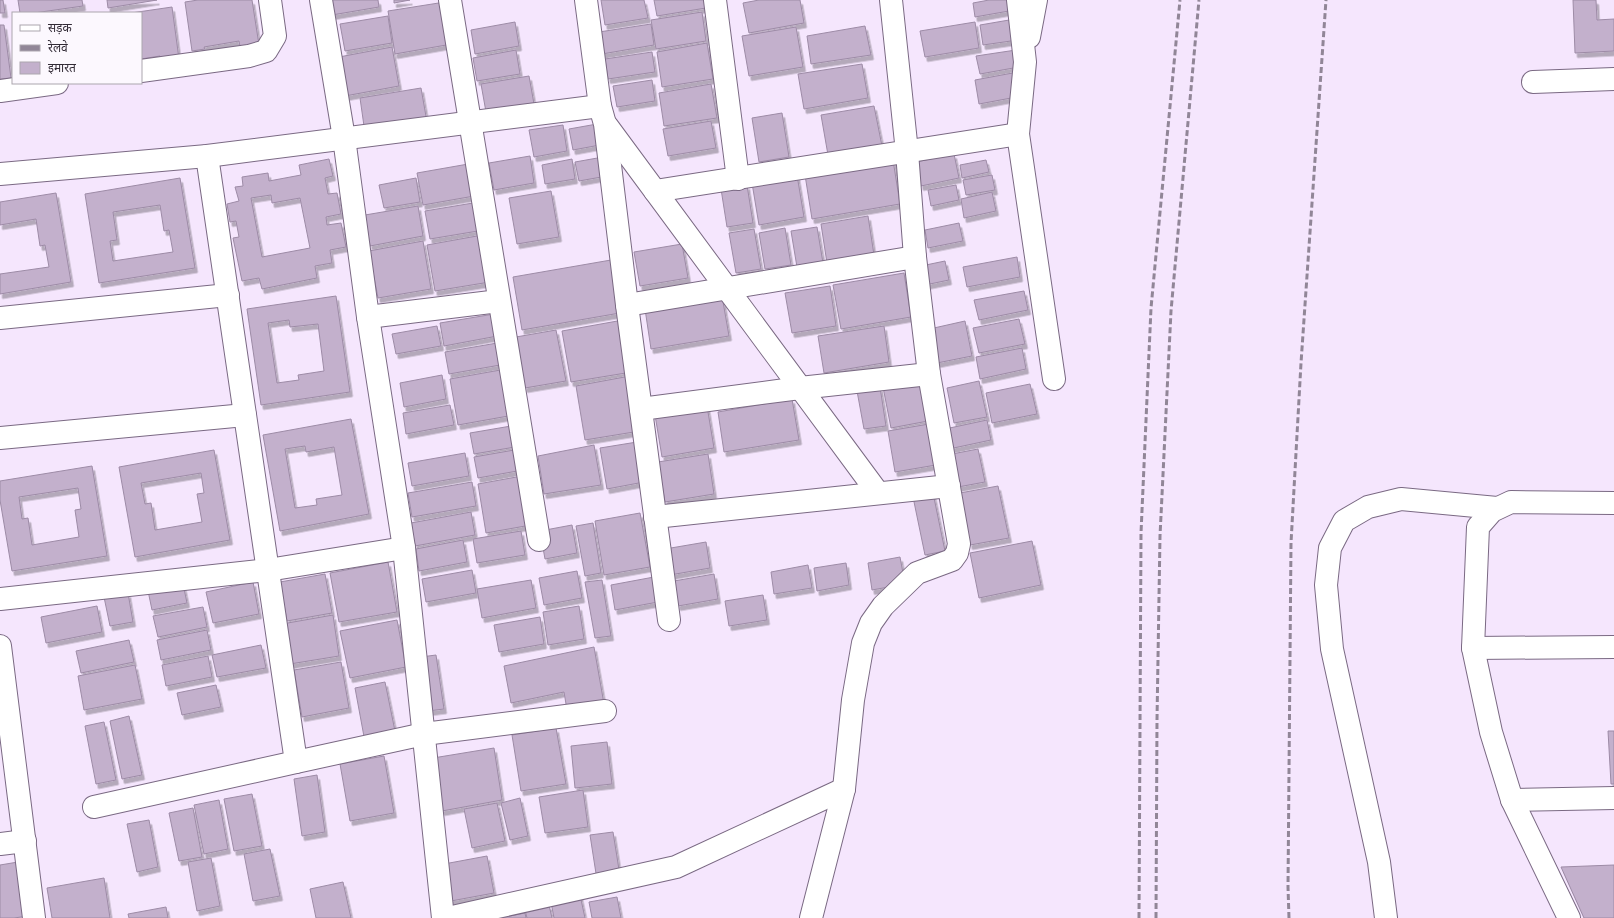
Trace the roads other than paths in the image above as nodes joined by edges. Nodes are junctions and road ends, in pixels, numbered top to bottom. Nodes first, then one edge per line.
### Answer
1 (270, 0) edge
2 (321, 0) edge
3 (450, 0) edge
4 (586, 0) edge
5 (715, 0) edge
6 (891, 0) edge
7 (1018, 0) edge
8 (1036, 0) edge
9 (1025, 62) junction
10 (142, 71) edge
11 (1614, 79) edge
12 (1532, 82) dead end
13 (50, 84) edge
14 (0, 91) edge
15 (603, 115) junction
16 (470, 123) junction
17 (1018, 134) junction
18 (344, 138) junction
19 (907, 152) junction
20 (207, 156) junction
21 (0, 174) edge
22 (738, 179) junction
23 (655, 191) junction
24 (915, 257) junction
25 (727, 288) junction
26 (228, 295) junction
27 (499, 301) junction
28 (627, 305) junction
29 (368, 317) junction
30 (0, 318) edge
31 (929, 374) junction
32 (1054, 379) dead end
33 (800, 388) junction
34 (641, 409) junction
35 (245, 415) junction
36 (0, 438) edge
37 (949, 486) junction
38 (878, 493) junction
39 (1614, 503) edge
40 (1497, 508) junction
41 (656, 517) junction
42 (539, 540) dead end
43 (404, 548) junction
44 (268, 570) junction
45 (0, 599) edge
46 (669, 620) dead end
47 (0, 646) edge
48 (1614, 647) edge
49 (1473, 648) junction
50 (4, 702) edge
51 (605, 711) dead end
52 (424, 734) junction
53 (296, 762) junction
54 (844, 789) junction
55 (1614, 798) edge
56 (1512, 800) junction
57 (94, 807) dead end
58 (25, 841) junction
59 (0, 844) edge
60 (34, 918) edge
61 (443, 918) edge
62 (448, 918) edge
63 (811, 918) edge
64 (1386, 918) edge
65 (1569, 918) edge

1 - 10 street
2 - 18 street
3 - 16 street
4 - 15 street
5 - 22 street
6 - 19 street
7 - 9 street
8 - 9 street
9 - 17 street
11 - 12 street
13 - 14 street
15 - 16 street
15 - 23 street
15 - 28 street
16 - 18 street
16 - 27 street
17 - 19 street
17 - 32 street
18 - 20 street
18 - 29 street
19 - 22 street
19 - 24 street
20 - 21 street
20 - 26 street
22 - 23 street
23 - 25 street
24 - 25 street
24 - 31 street
25 - 28 street
25 - 33 street
26 - 30 street
26 - 35 street
27 - 29 street
27 - 42 street
28 - 34 street
29 - 43 street
31 - 33 street
31 - 37 street
33 - 34 street
33 - 38 street
34 - 41 street
35 - 36 street
35 - 44 street
37 - 38 street
37 - 54 street
38 - 41 street
39 - 40 street
40 - 49 street
40 - 64 street
41 - 46 street
43 - 44 street
43 - 52 street
44 - 45 street
44 - 53 street
47 - 50 street
48 - 49 street
49 - 56 street
50 - 58 street
51 - 52 street
52 - 53 street
52 - 61 street
53 - 57 street
54 - 62 street
54 - 63 street
55 - 56 street
56 - 65 street
58 - 59 street
58 - 60 street

